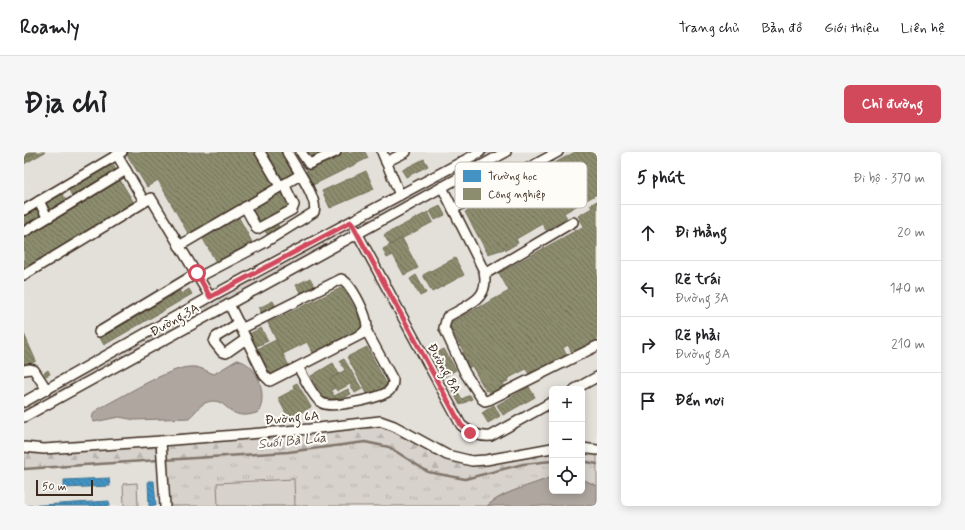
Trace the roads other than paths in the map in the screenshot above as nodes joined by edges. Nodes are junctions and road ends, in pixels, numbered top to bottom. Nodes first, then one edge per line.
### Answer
1 (260, 152) edge
2 (287, 152) edge
3 (302, 152) edge
4 (336, 152) edge
5 (382, 152) edge
6 (406, 152) edge
7 (480, 152) edge
8 (506, 152) edge
9 (558, 152) edge
10 (119, 154) edge
11 (386, 162) junction
12 (461, 162) edge
13 (488, 162) edge
14 (540, 162) edge
15 (455, 165) edge
16 (126, 170) junction
17 (300, 175) junction
18 (455, 180) edge
19 (282, 185) junction
20 (63, 187) junction
21 (442, 187) junction
22 (400, 195) junction
23 (39, 201) junction
24 (144, 201) junction
25 (71, 203) junction
26 (245, 207) junction
27 (453, 209) joint
28 (24, 210) edge
29 (48, 218) junction
30 (351, 222) junction
31 (573, 222) dead end
32 (257, 229) junction
33 (24, 232) edge
34 (357, 233) junction
35 (264, 243) junction
36 (179, 246) junction
37 (485, 274) junction
38 (24, 275) edge
39 (198, 275) junction
40 (210, 297) junction
41 (229, 304) junction
42 (240, 326) junction
43 (366, 330) junction
44 (99, 332) dead end
45 (246, 339) junction
46 (597, 346) edge
47 (298, 367) junction
48 (24, 370) edge
49 (597, 377) edge
50 (580, 386) edge
51 (47, 390) junction
52 (24, 402) edge
53 (549, 404) edge
54 (24, 417) edge
55 (161, 445) junction
56 (24, 447) edge
57 (585, 448) edge
58 (549, 449) edge
59 (597, 450) edge
60 (165, 506) edge

1 - 19 street
2 - 17 street
3 - 4 street
5 - 11 street
6 - 11 street
7 - 12 street, Đường 3A
8 - 13 street, Đường 3A
9 - 14 street
10 - 16 street
10 - 20 street
11 - 22 street
15 - 22 street, Đường 3A
16 - 24 street
16 - 25 street
17 - 19 street
17 - 35 street
18 - 21 street, Đường 3A
19 - 26 street
19 - 32 street
20 - 23 street
20 - 25 street
21 - 27 street
21 - 34 street, Đường 3A
22 - 30 street, Đường 3A
23 - 28 street
23 - 29 street
24 - 36 street
24 - 38 street
25 - 29 street
26 - 32 street
26 - 36 street
27 - 37 street
29 - 33 street
30 - 34 street, Đường 8A
30 - 40 street, Đường 3A
31 - 37 street
32 - 35 street
34 - 41 street, Đường 3A
34 - 53 street, Đường 8A
35 - 39 street
36 - 39 street
37 - 46 street
39 - 40 street
39 - 44 street
40 - 51 street, Đường 3A
41 - 42 street
41 - 54 street, Đường 3A
42 - 43 street
42 - 45 street
42 - 45 street
43 - 47 street
43 - 47 street
45 - 47 street
48 - 51 street
49 - 50 street
51 - 52 street, Đường 3A
55 - 56 street, Đường 6A
55 - 58 street, Đường 6A
55 - 60 street
57 - 59 street

